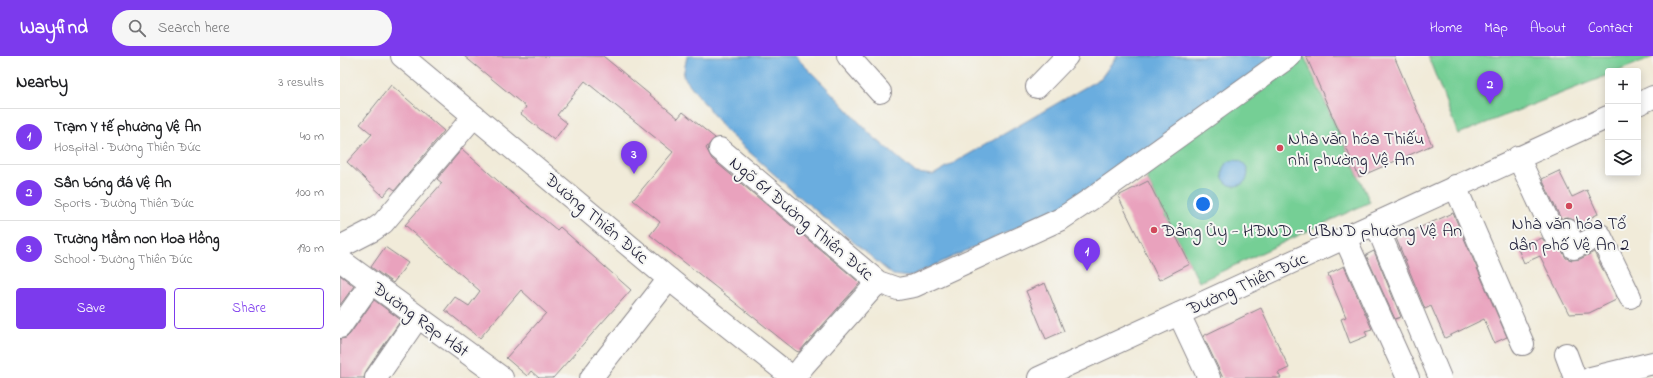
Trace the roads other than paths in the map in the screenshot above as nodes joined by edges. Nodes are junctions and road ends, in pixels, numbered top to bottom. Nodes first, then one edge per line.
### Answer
1 (402, 56) edge
2 (848, 56) edge
3 (1067, 56) edge
4 (1290, 56) edge
5 (1037, 87) dead end
6 (880, 92) dead end
7 (1653, 97) edge
8 (1641, 103) edge
9 (474, 116) junction
10 (1605, 118) edge
11 (720, 149) dead end
12 (1518, 157) junction
13 (1455, 186) junction
14 (1376, 224) junction
15 (1346, 238) junction
16 (340, 247) edge
17 (340, 260) edge
18 (669, 279) junction
19 (878, 282) junction
20 (371, 283) junction
21 (1630, 297) dead end
22 (1179, 314) junction
23 (418, 317) junction
24 (340, 327) edge
25 (1523, 344) dead end
26 (1566, 354) dead end
27 (1653, 363) edge
28 (376, 378) edge
29 (502, 378) edge
30 (591, 378) edge
31 (794, 378) edge
32 (1039, 378) edge
33 (1209, 378) edge
34 (1408, 378) edge
35 (1440, 378) edge
36 (1575, 378) edge
37 (1591, 378) edge

1 - 9 street, Đường Thiên Đức
2 - 6 street
3 - 5 street
4 - 19 street
7 - 8 street
9 - 16 street
9 - 18 street, Đường Thiên Đức
10 - 12 street, Đường Thiên Đức
11 - 19 street, Ngõ 61 Đường Thiên Đức
12 - 13 street, Đường Thiên Đức
12 - 21 street
13 - 14 street, Đường Thiên Đức
13 - 25 street
14 - 15 street, Đường Thiên Đức
14 - 35 street
15 - 22 street, Đường Thiên Đức
15 - 34 street
17 - 20 street, Đường Rạp Hát
18 - 30 street
18 - 31 street, Đường Thiên Đức
19 - 31 street, Ngõ 61 Đường Thiên Đức
20 - 23 street, Đường Rạp Hát
20 - 24 street
22 - 32 street, Đường Thiên Đức
22 - 33 street
23 - 28 street
23 - 29 street, Đường Rạp Hát
26 - 36 street
27 - 37 street

